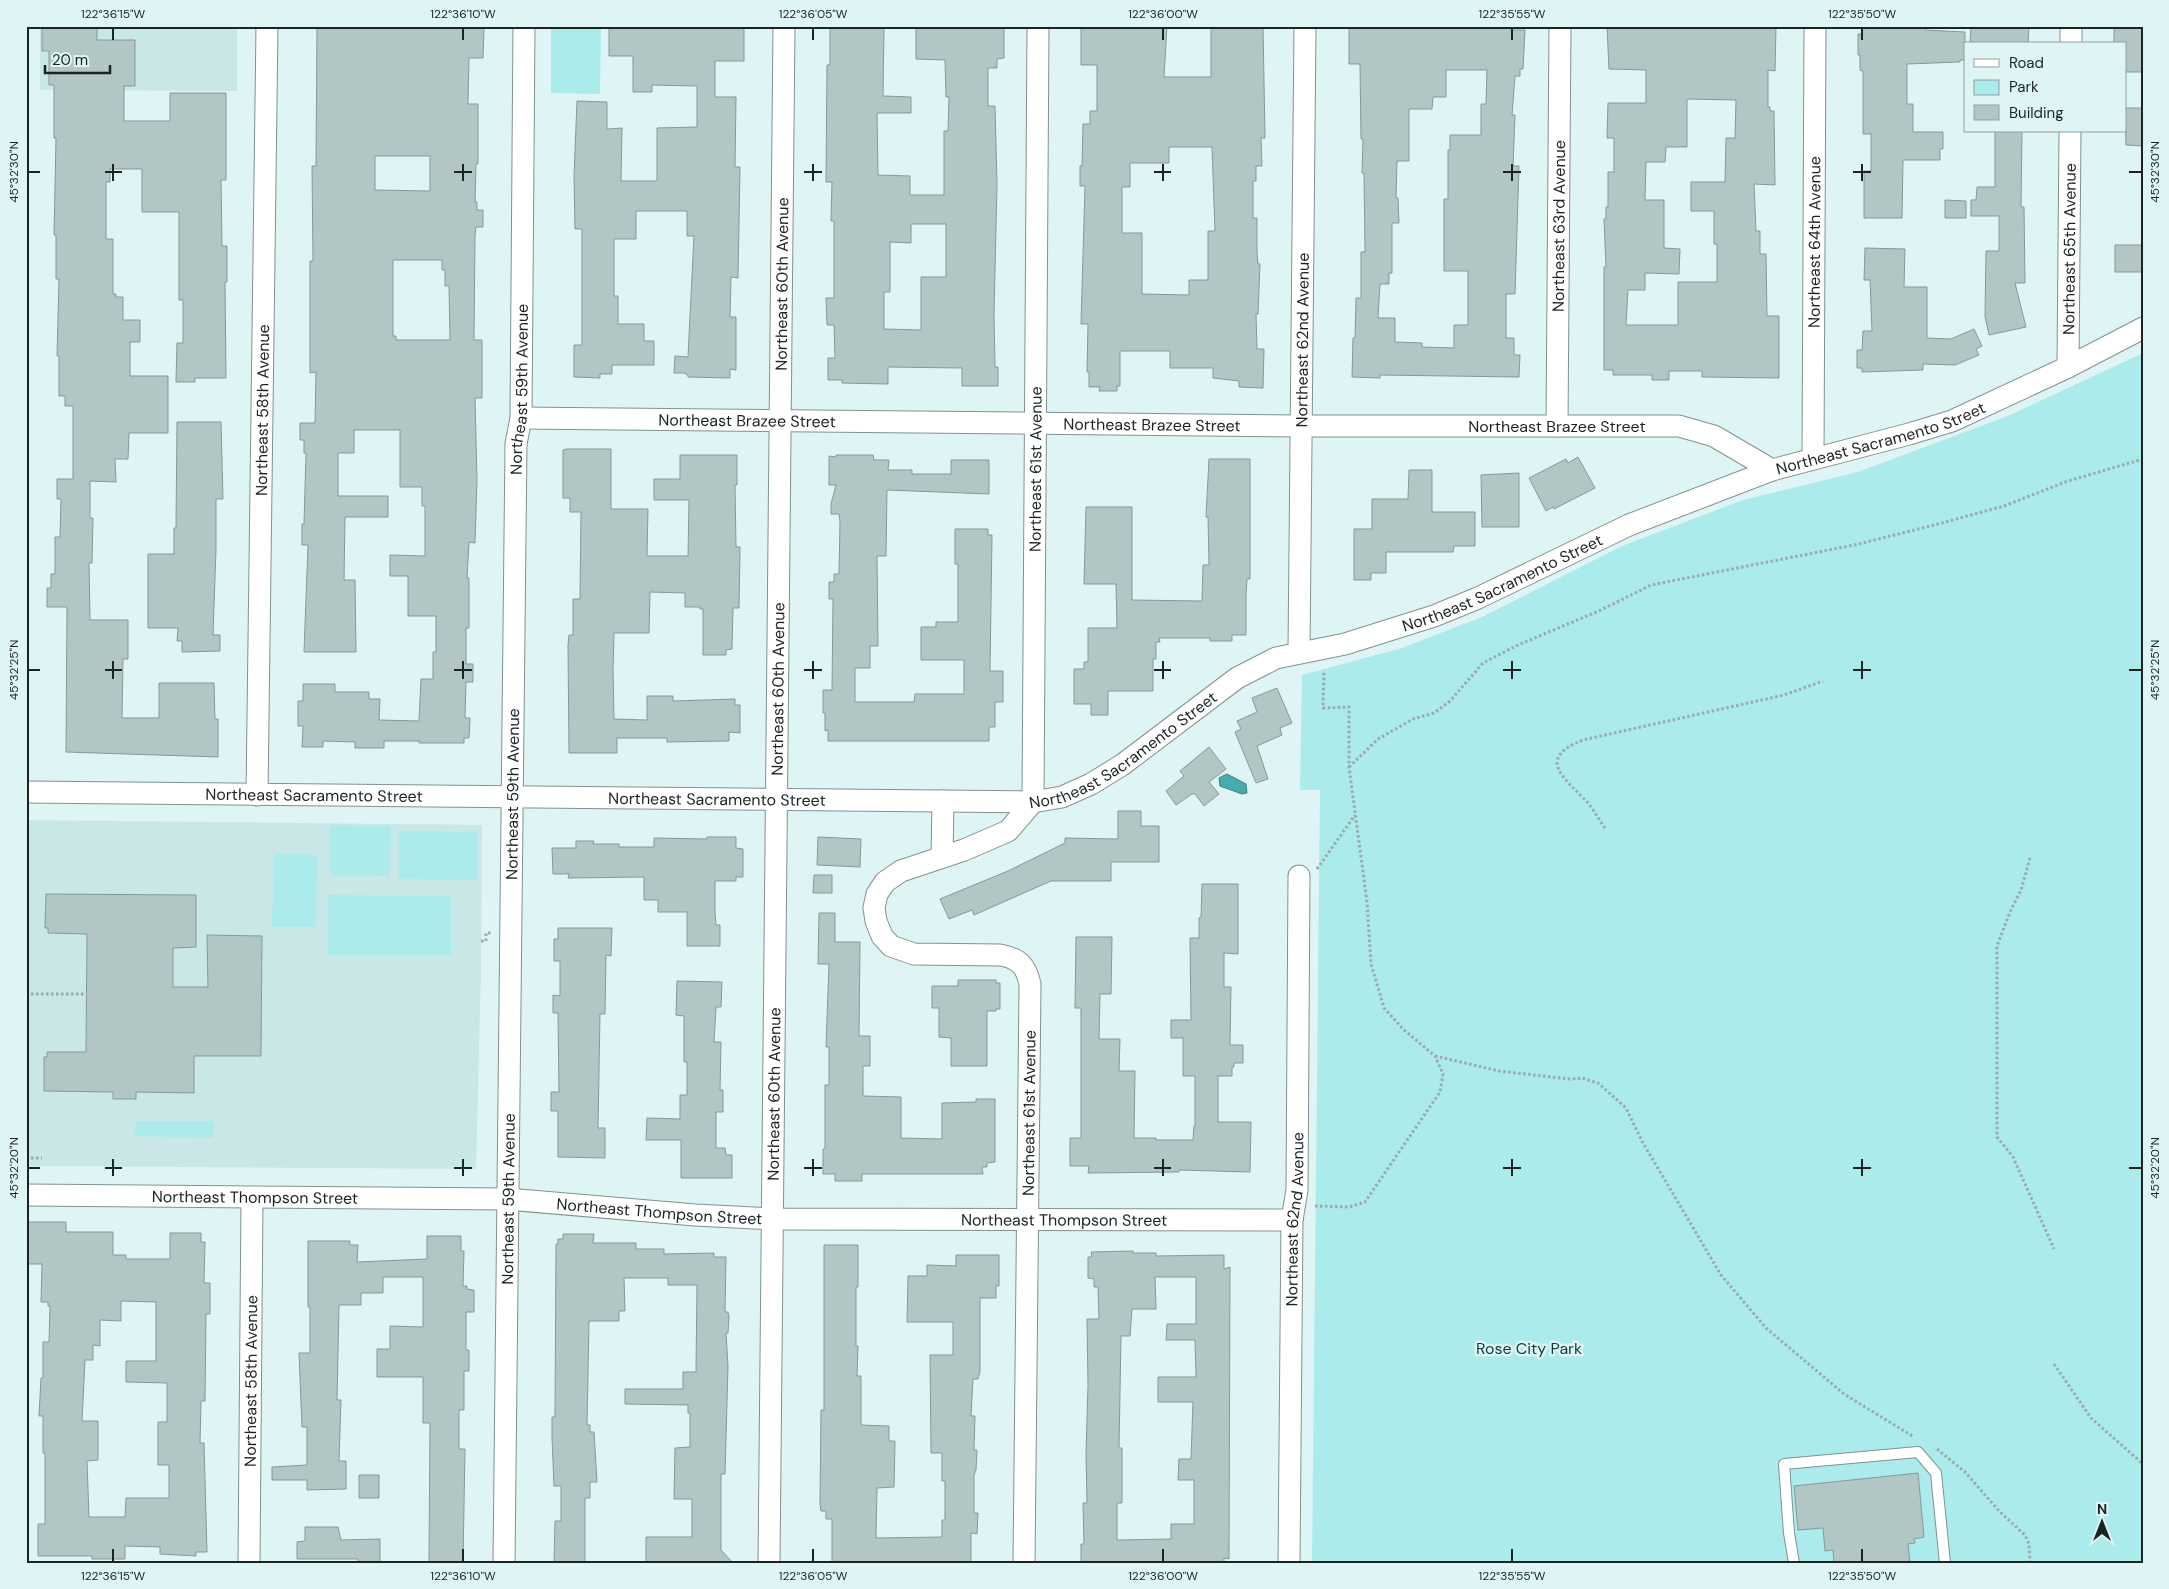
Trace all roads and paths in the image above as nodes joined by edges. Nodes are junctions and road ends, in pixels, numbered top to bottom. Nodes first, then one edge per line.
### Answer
1 (267, 26) edge
2 (524, 26) edge
3 (784, 26) edge
4 (1038, 26) edge
5 (1305, 26) edge
6 (1560, 26) edge
7 (1815, 26) edge
8 (2072, 26) edge
9 (2071, 42) edge
10 (2070, 132) edge
11 (2143, 328) edge
12 (2068, 367) junction
13 (521, 418) junction
14 (782, 420) junction
15 (1037, 422) junction
16 (1302, 426) junction
17 (1557, 426) junction
18 (1813, 458) junction
19 (2143, 459) edge
20 (1772, 470) junction
21 (1299, 652) junction
22 (1324, 670) dead end
23 (1823, 681) dead end
24 (1349, 768) junction
25 (26, 792) edge
26 (257, 795) junction
27 (512, 797) junction
28 (777, 799) junction
29 (943, 801) junction
30 (1033, 802) junction
31 (1355, 814) junction
32 (1605, 828) dead end
33 (942, 857) junction
34 (2030, 858) dead end
35 (1299, 876) joint
36 (481, 940) dead end
37 (486, 940) dead end
38 (26, 994) edge
39 (87, 994) dead end
40 (1435, 1056) junction
41 (26, 1158) edge
42 (42, 1158) dead end
43 (26, 1195) edge
44 (252, 1198) junction
45 (507, 1199) junction
46 (773, 1219) junction
47 (1029, 1220) junction
48 (1292, 1220) junction
49 (2054, 1249) dead end
50 (2054, 1364) dead end
51 (1917, 1438) dead end
52 (1933, 1447) dead end
53 (2143, 1464) edge
54 (249, 1563) edge
55 (504, 1563) edge
56 (769, 1563) edge
57 (1024, 1563) edge
58 (1289, 1563) edge
59 (1794, 1563) edge
60 (1945, 1563) edge
61 (2030, 1563) edge

1 - 26 street, Northeast 58th Avenue
2 - 13 street, Northeast 59th Avenue
3 - 14 street, Northeast 60th Avenue
4 - 15 street, Northeast 61st Avenue
5 - 16 street, Northeast 62nd Avenue
6 - 17 street, Northeast 63rd Avenue
7 - 18 street, Northeast 64th Avenue
8 - 9 street
10 - 12 street, Northeast 65th Avenue
11 - 12 street, Northeast Sacramento Street
12 - 18 street, Northeast Sacramento Street
13 - 14 street, Northeast Brazee Street
13 - 27 street, Northeast 59th Avenue
14 - 15 street, Northeast Brazee Street
14 - 28 street, Northeast 60th Avenue
15 - 16 street, Northeast Brazee Street
15 - 30 street, Northeast 61st Avenue
16 - 17 street, Northeast Brazee Street
16 - 21 street, Northeast 62nd Avenue
17 - 20 street, Northeast Brazee Street
18 - 20 street, Northeast Sacramento Street
19 - 24 path
20 - 21 street, Northeast Sacramento Street
21 - 30 street, Northeast Sacramento Street
22 - 24 path
23 - 32 path
24 - 31 path
25 - 26 street, Northeast Sacramento Street
26 - 27 street, Northeast Sacramento Street
27 - 28 street, Northeast Sacramento Street
27 - 45 street, Northeast 59th Avenue
28 - 29 street, Northeast Sacramento Street
28 - 46 street, Northeast 60th Avenue
29 - 30 street, Northeast Sacramento Street
29 - 33 street
30 - 33 street, Northeast 61st Avenue
31 - 35 path
31 - 40 path
33 - 47 street, Northeast 61st Avenue
34 - 49 path
35 - 48 street, Northeast 62nd Avenue
36 - 37 path
38 - 39 path
40 - 48 path
40 - 51 path
41 - 42 path
43 - 44 street, Northeast Thompson Street
44 - 45 street, Northeast Thompson Street
44 - 54 street, Northeast 58th Avenue
45 - 46 street, Northeast Thompson Street
45 - 55 street, Northeast 59th Avenue
46 - 47 street, Northeast Thompson Street
46 - 56 street, Northeast 60th Avenue
47 - 48 street, Northeast Thompson Street
47 - 57 street, Northeast 61st Avenue
48 - 58 street, Northeast 62nd Avenue
50 - 53 path
52 - 61 path
59 - 60 lane

